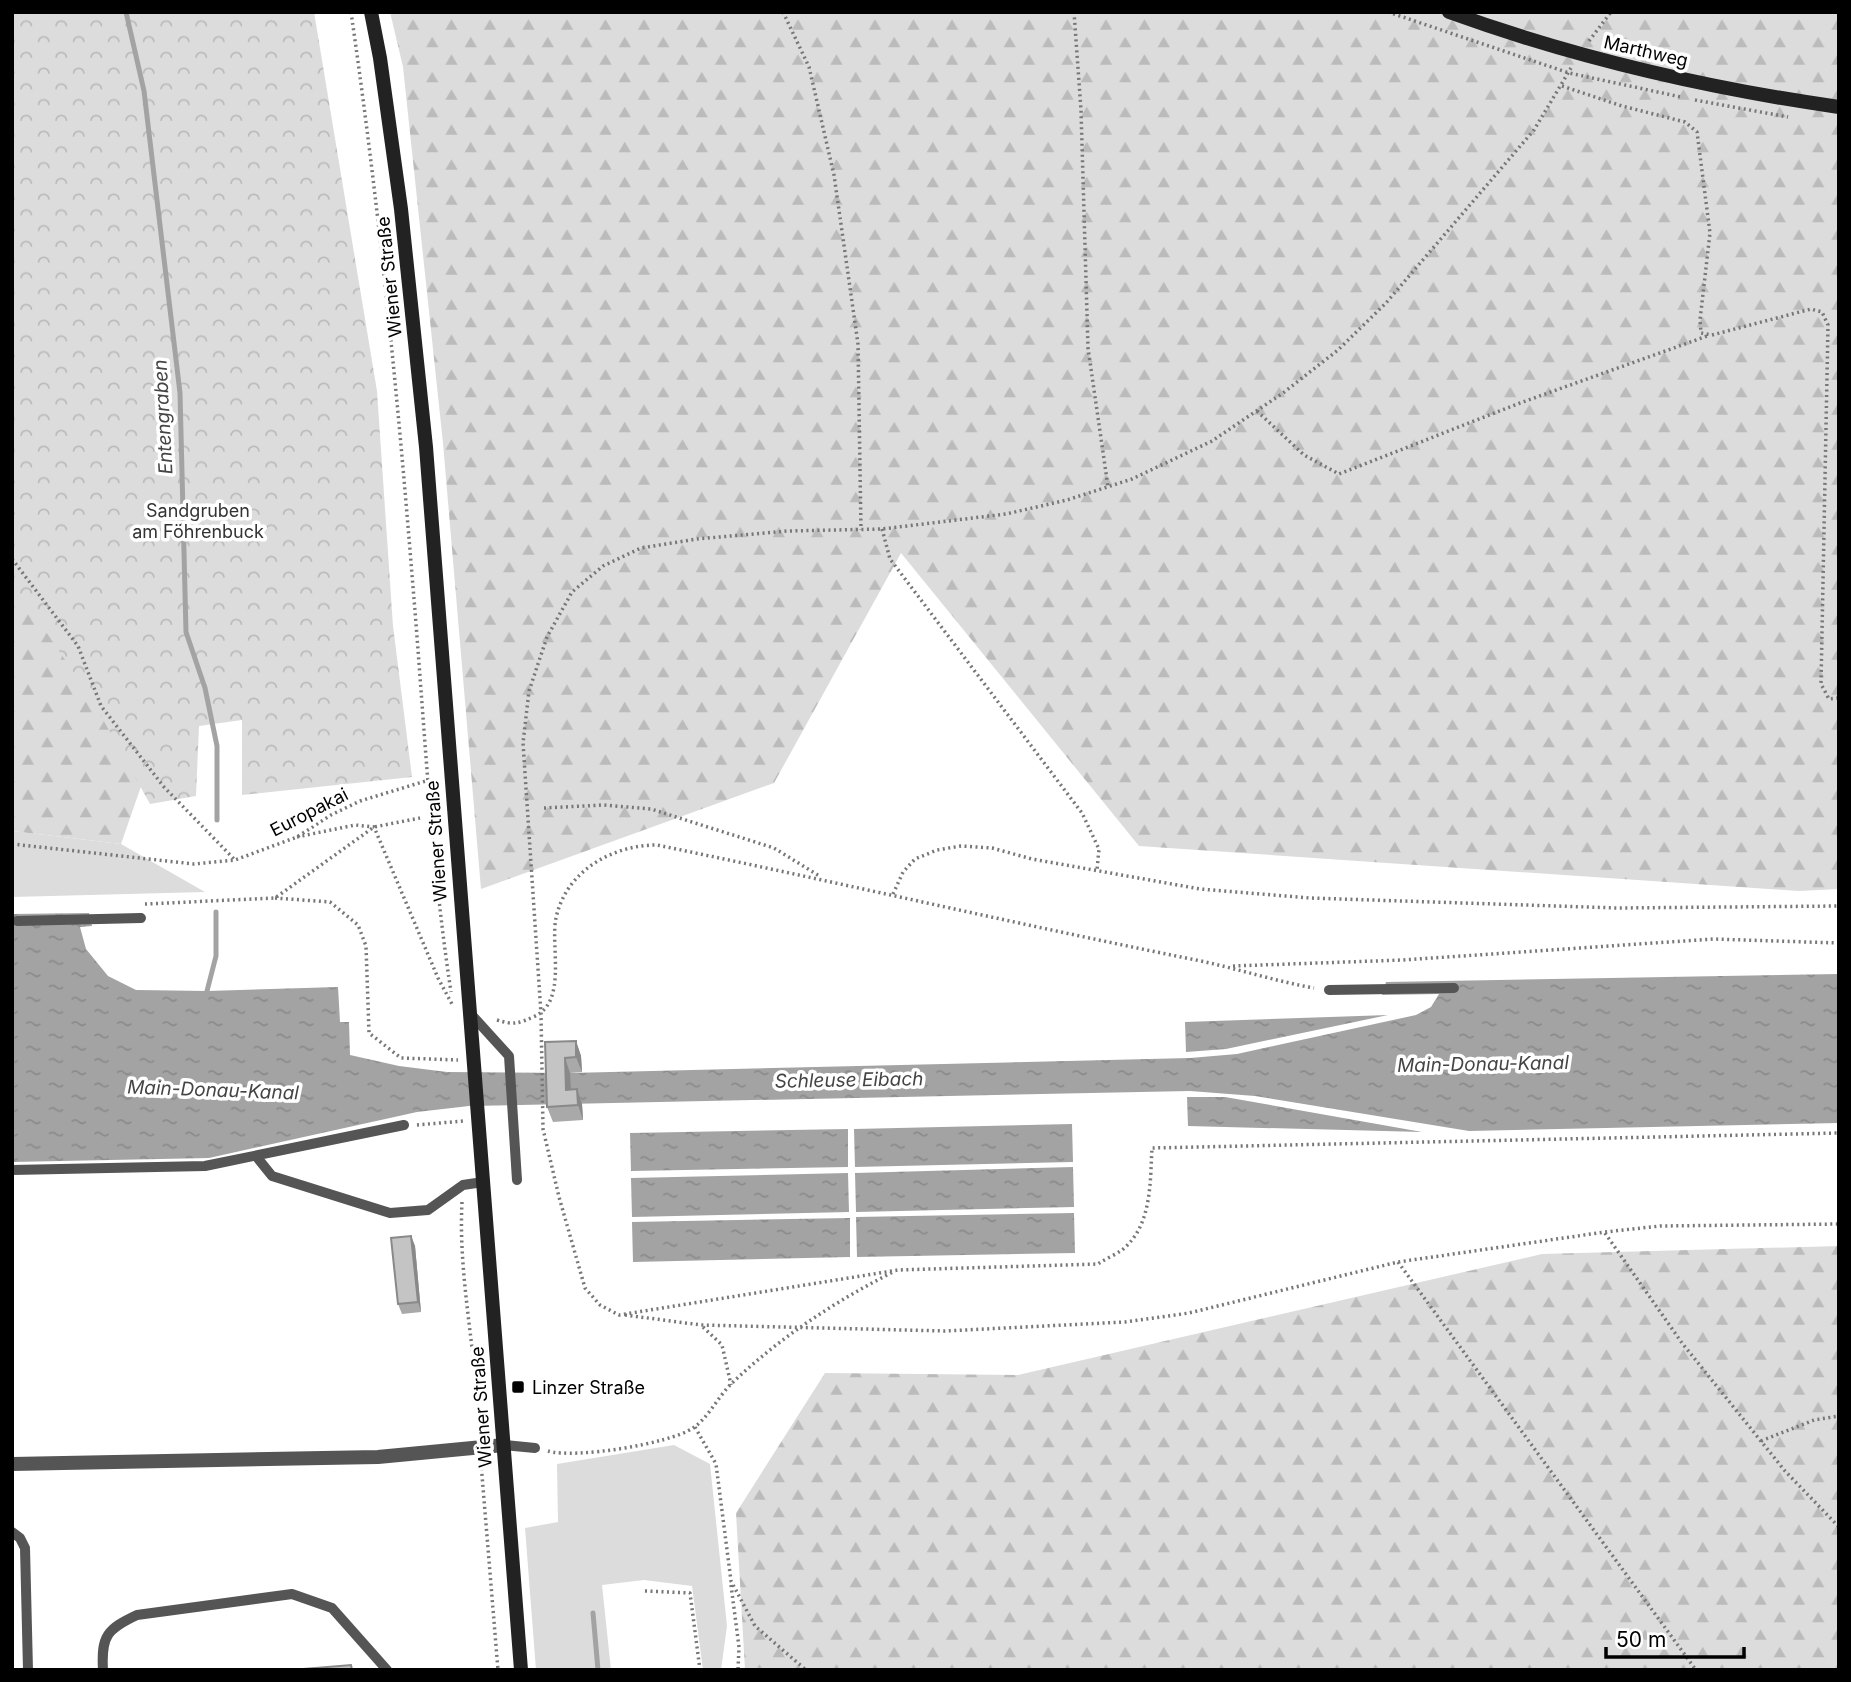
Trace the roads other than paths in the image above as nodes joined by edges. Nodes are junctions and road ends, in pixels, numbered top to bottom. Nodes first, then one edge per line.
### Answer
1 (371, 12) edge
2 (1449, 12) edge
3 (1839, 107) edge
4 (141, 918) dead end
5 (17, 921) dead end
6 (1454, 988) dead end
7 (1329, 990) road end
8 (469, 1012) junction
9 (404, 1125) road end
10 (256, 1156) junction
11 (12, 1170) edge
12 (517, 1180) dead end
13 (483, 1182) junction
14 (504, 1445) junction
15 (535, 1448) road end
16 (12, 1464) edge
17 (12, 1532) edge
18 (28, 1670) edge
19 (103, 1670) edge
20 (387, 1670) edge
21 (521, 1670) edge

1 - 8 main road, Wiener Straße
2 - 3 main road, Marthweg
4 - 5 lane
6 - 7 lane
8 - 12 lane
8 - 13 main road, Wiener Straße
9 - 10 lane
10 - 11 lane
10 - 13 lane
13 - 14 main road, Wiener Straße
14 - 15 lane
14 - 16 street
14 - 21 main road, Wiener Straße
17 - 18 lane
19 - 20 lane

